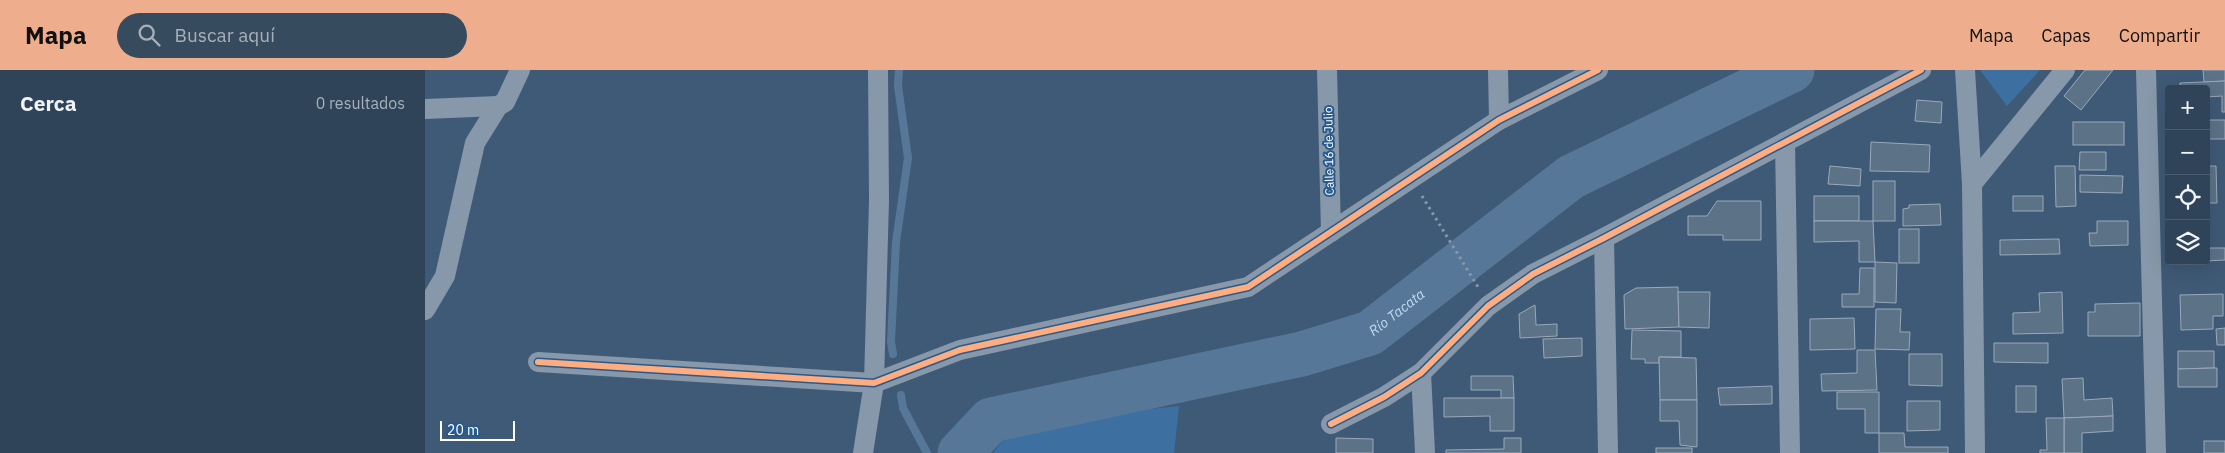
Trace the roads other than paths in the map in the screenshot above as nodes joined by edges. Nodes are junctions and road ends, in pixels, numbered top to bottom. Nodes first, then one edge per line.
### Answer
1 (519, 70) edge
2 (878, 70) edge
3 (1327, 70) edge
4 (1498, 70) edge
5 (1598, 70) edge
6 (1921, 70) edge
7 (1965, 70) edge
8 (2065, 70) edge
9 (2147, 70) edge
10 (498, 106) junction
11 (425, 109) edge
12 (1499, 120) junction
13 (1785, 142) junction
14 (1972, 184) junction
15 (1331, 232) junction
16 (1604, 238) junction
17 (425, 310) edge
18 (539, 362) dead end
19 (1421, 373) junction
20 (874, 383) junction
21 (1331, 424) dead end
22 (863, 453) edge
23 (1425, 453) edge
24 (1608, 453) edge
25 (1790, 453) edge
26 (1975, 453) edge
27 (2156, 453) edge

1 - 10 street
2 - 20 street
3 - 15 street, Calle 16 de Julio
4 - 12 street
5 - 12 street
6 - 13 street
7 - 14 street
8 - 14 street
9 - 27 street
10 - 11 street
10 - 17 street
12 - 15 street
13 - 16 street
13 - 25 street
14 - 26 street
15 - 20 street
16 - 19 street
16 - 24 street
18 - 20 street
19 - 21 street
19 - 23 street
20 - 22 street

